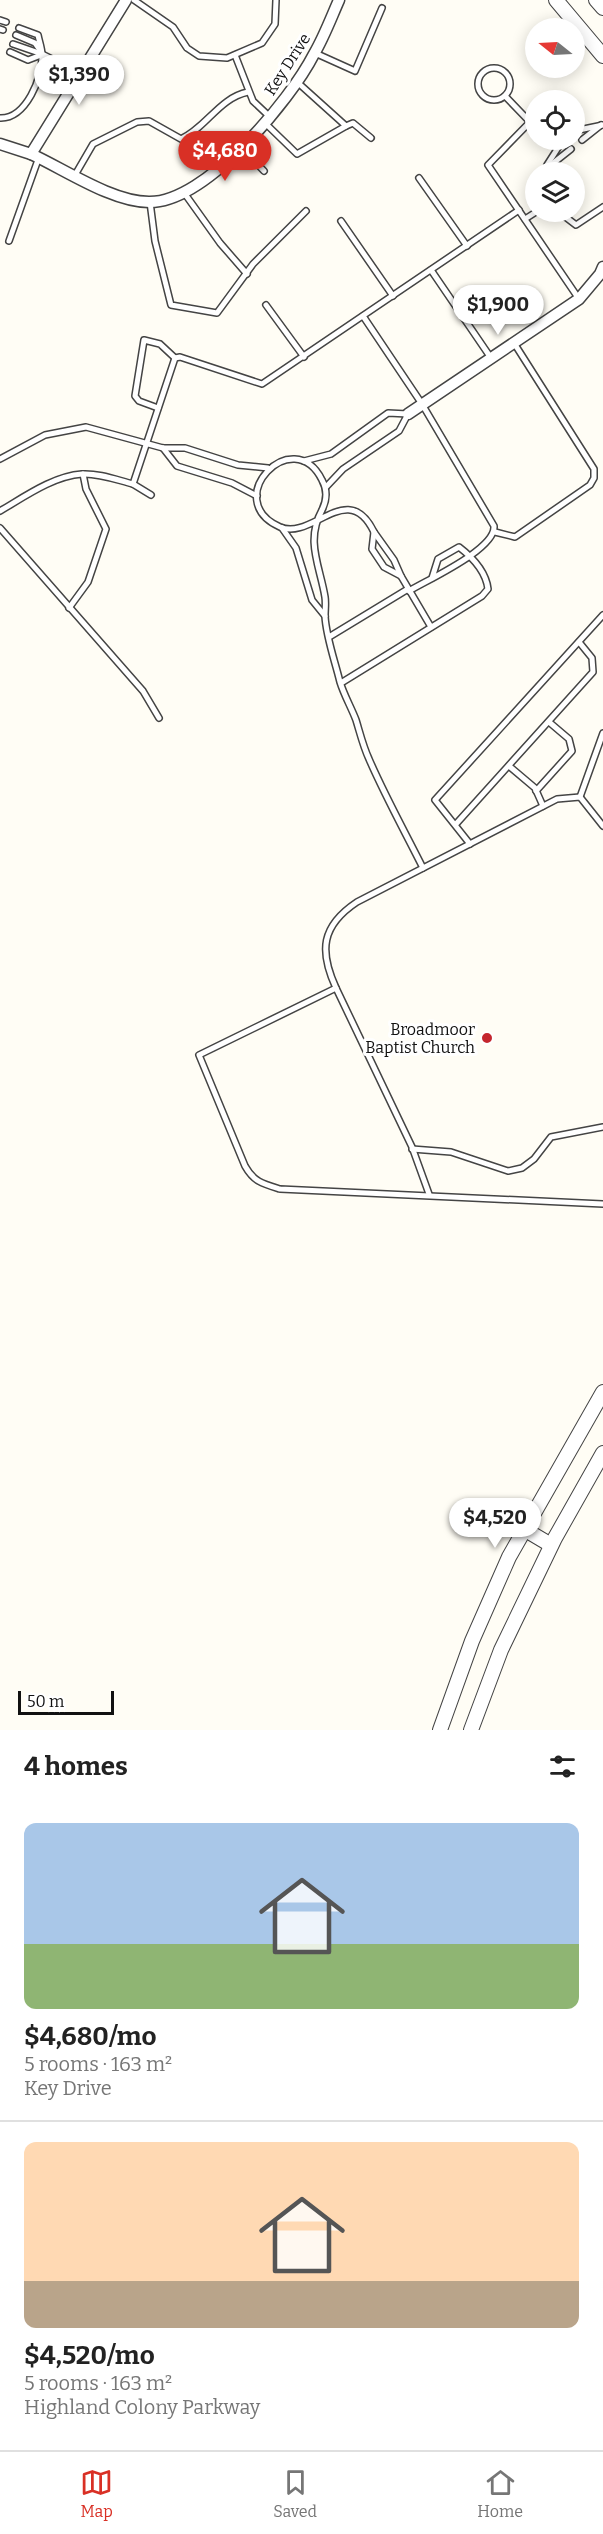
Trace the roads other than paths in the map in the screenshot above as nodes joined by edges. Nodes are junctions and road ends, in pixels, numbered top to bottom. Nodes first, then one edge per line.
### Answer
1 (126, 0) edge
2 (134, 0) edge
3 (276, 0) edge
4 (339, 0) edge
5 (556, 0) edge
6 (596, 0) edge
7 (382, 8) dead end
8 (603, 8) edge
9 (19, 28) dead end
10 (16, 35) dead end
11 (13, 44) dead end
12 (10, 52) dead end
13 (315, 52) junction
14 (42, 54) junction
15 (236, 54) junction
16 (603, 56) edge
17 (81, 74) junction
18 (296, 81) junction
19 (248, 92) junction
20 (505, 96) junction
21 (0, 118) edge
22 (268, 120) junction
23 (603, 125) edge
24 (346, 126) junction
25 (585, 128) edge
26 (371, 138) dead end
27 (585, 138) edge
28 (0, 144) edge
29 (241, 147) junction
30 (570, 150) edge
31 (35, 156) junction
32 (554, 162) edge
33 (264, 171) dead end
34 (75, 175) junction
35 (419, 177) dead end
36 (185, 194) junction
37 (150, 202) junction
38 (603, 207) edge
39 (519, 210) junction
40 (306, 211) dead end
41 (525, 219) edge
42 (585, 219) edge
43 (341, 221) dead end
44 (527, 222) edge
45 (9, 241) dead end
46 (467, 246) junction
47 (431, 270) junction
48 (602, 272) edge
49 (247, 273) junction
50 (393, 296) junction
51 (579, 299) junction
52 (266, 305) dead end
53 (363, 316) junction
54 (513, 343) junction
55 (303, 357) junction
56 (175, 358) junction
57 (491, 358) junction
58 (422, 404) junction
59 (158, 408) junction
60 (408, 414) junction
61 (147, 444) junction
62 (162, 448) junction
63 (0, 459) edge
64 (304, 461) junction
65 (268, 468) junction
66 (83, 474) junction
67 (133, 484) junction
68 (326, 487) junction
69 (151, 495) dead end
70 (257, 496) junction
71 (0, 511) edge
72 (317, 518) junction
73 (0, 528) edge
74 (282, 528) junction
75 (374, 532) junction
76 (495, 532) junction
77 (470, 555) junction
78 (401, 576) junction
79 (432, 578) junction
80 (409, 590) junction
81 (69, 608) junction
82 (603, 615) edge
83 (325, 616) junction
84 (431, 627) junction
85 (330, 637) junction
86 (579, 642) junction
87 (341, 683) junction
88 (159, 718) dead end
89 (549, 722) junction
90 (603, 733) edge
91 (509, 766) junction
92 (536, 791) junction
93 (580, 798) junction
94 (543, 806) junction
95 (456, 824) junction
96 (603, 826) edge
97 (471, 844) junction
98 (423, 868) junction
99 (336, 988) junction
100 (603, 1127) edge
101 (412, 1149) junction
102 (429, 1194) junction
103 (603, 1204) edge
104 (603, 1392) edge
105 (603, 1453) edge
106 (524, 1529) junction
107 (551, 1545) junction
108 (440, 1730) edge
109 (471, 1730) edge

1 - 17 street
2 - 15 lane
3 - 15 lane
4 - 13 street, Key Drive
5 - 16 street
6 - 8 street
7 - 13 lane
9 - 14 lane
10 - 14 lane
11 - 14 lane
12 - 14 lane
13 - 18 street, Key Drive
14 - 17 lane
14 - 21 lane
15 - 19 lane
17 - 31 street
18 - 22 street, Key Drive
18 - 24 lane
19 - 22 lane
19 - 34 lane
20 - 20 lane
20 - 39 lane
22 - 24 lane
22 - 29 street, Key Drive
23 - 25 lane
23 - 27 lane
24 - 26 lane
28 - 31 street, Key Drive
29 - 33 lane
29 - 36 street, Key Drive
30 - 32 lane
31 - 34 street, Key Drive
31 - 45 lane
34 - 37 street, Key Drive
35 - 46 lane
36 - 37 street, Key Drive
36 - 49 lane
37 - 49 lane
38 - 42 lane
39 - 41 lane
39 - 46 lane
40 - 49 lane
43 - 50 lane
44 - 51 lane
46 - 47 lane
47 - 50 lane
47 - 57 lane
48 - 51 street
50 - 53 lane
51 - 54 street
52 - 55 lane
53 - 55 lane
53 - 58 lane
54 - 57 street
54 - 76 lane
55 - 56 lane
56 - 59 lane
56 - 59 lane
57 - 58 street
58 - 60 street
58 - 76 lane
59 - 61 lane
60 - 64 lane
60 - 68 lane
61 - 62 lane
61 - 63 lane
61 - 67 lane
62 - 65 lane
62 - 70 lane
64 - 65 lane
64 - 68 lane
65 - 70 lane
66 - 67 lane
66 - 71 lane
66 - 81 lane
67 - 69 lane
68 - 72 lane
70 - 74 lane
72 - 74 lane
72 - 75 lane
72 - 83 lane
73 - 81 lane
74 - 83 lane
75 - 78 lane
75 - 78 lane
76 - 77 lane
77 - 79 lane
77 - 79 lane
77 - 84 lane
78 - 80 lane
79 - 80 lane
80 - 84 lane
80 - 85 lane
81 - 88 lane
82 - 86 lane
83 - 85 lane
84 - 87 lane
85 - 87 lane
86 - 89 lane
86 - 95 lane
87 - 98 lane
89 - 91 lane
89 - 92 lane
90 - 93 lane
91 - 92 lane
91 - 95 lane
92 - 94 lane
93 - 94 lane
93 - 96 lane
94 - 97 lane
95 - 97 lane
97 - 98 lane
98 - 99 lane
99 - 101 lane
99 - 102 lane
100 - 101 lane
101 - 102 lane
102 - 103 lane
104 - 106 street
105 - 107 street
106 - 107 street
106 - 108 street
107 - 109 street

